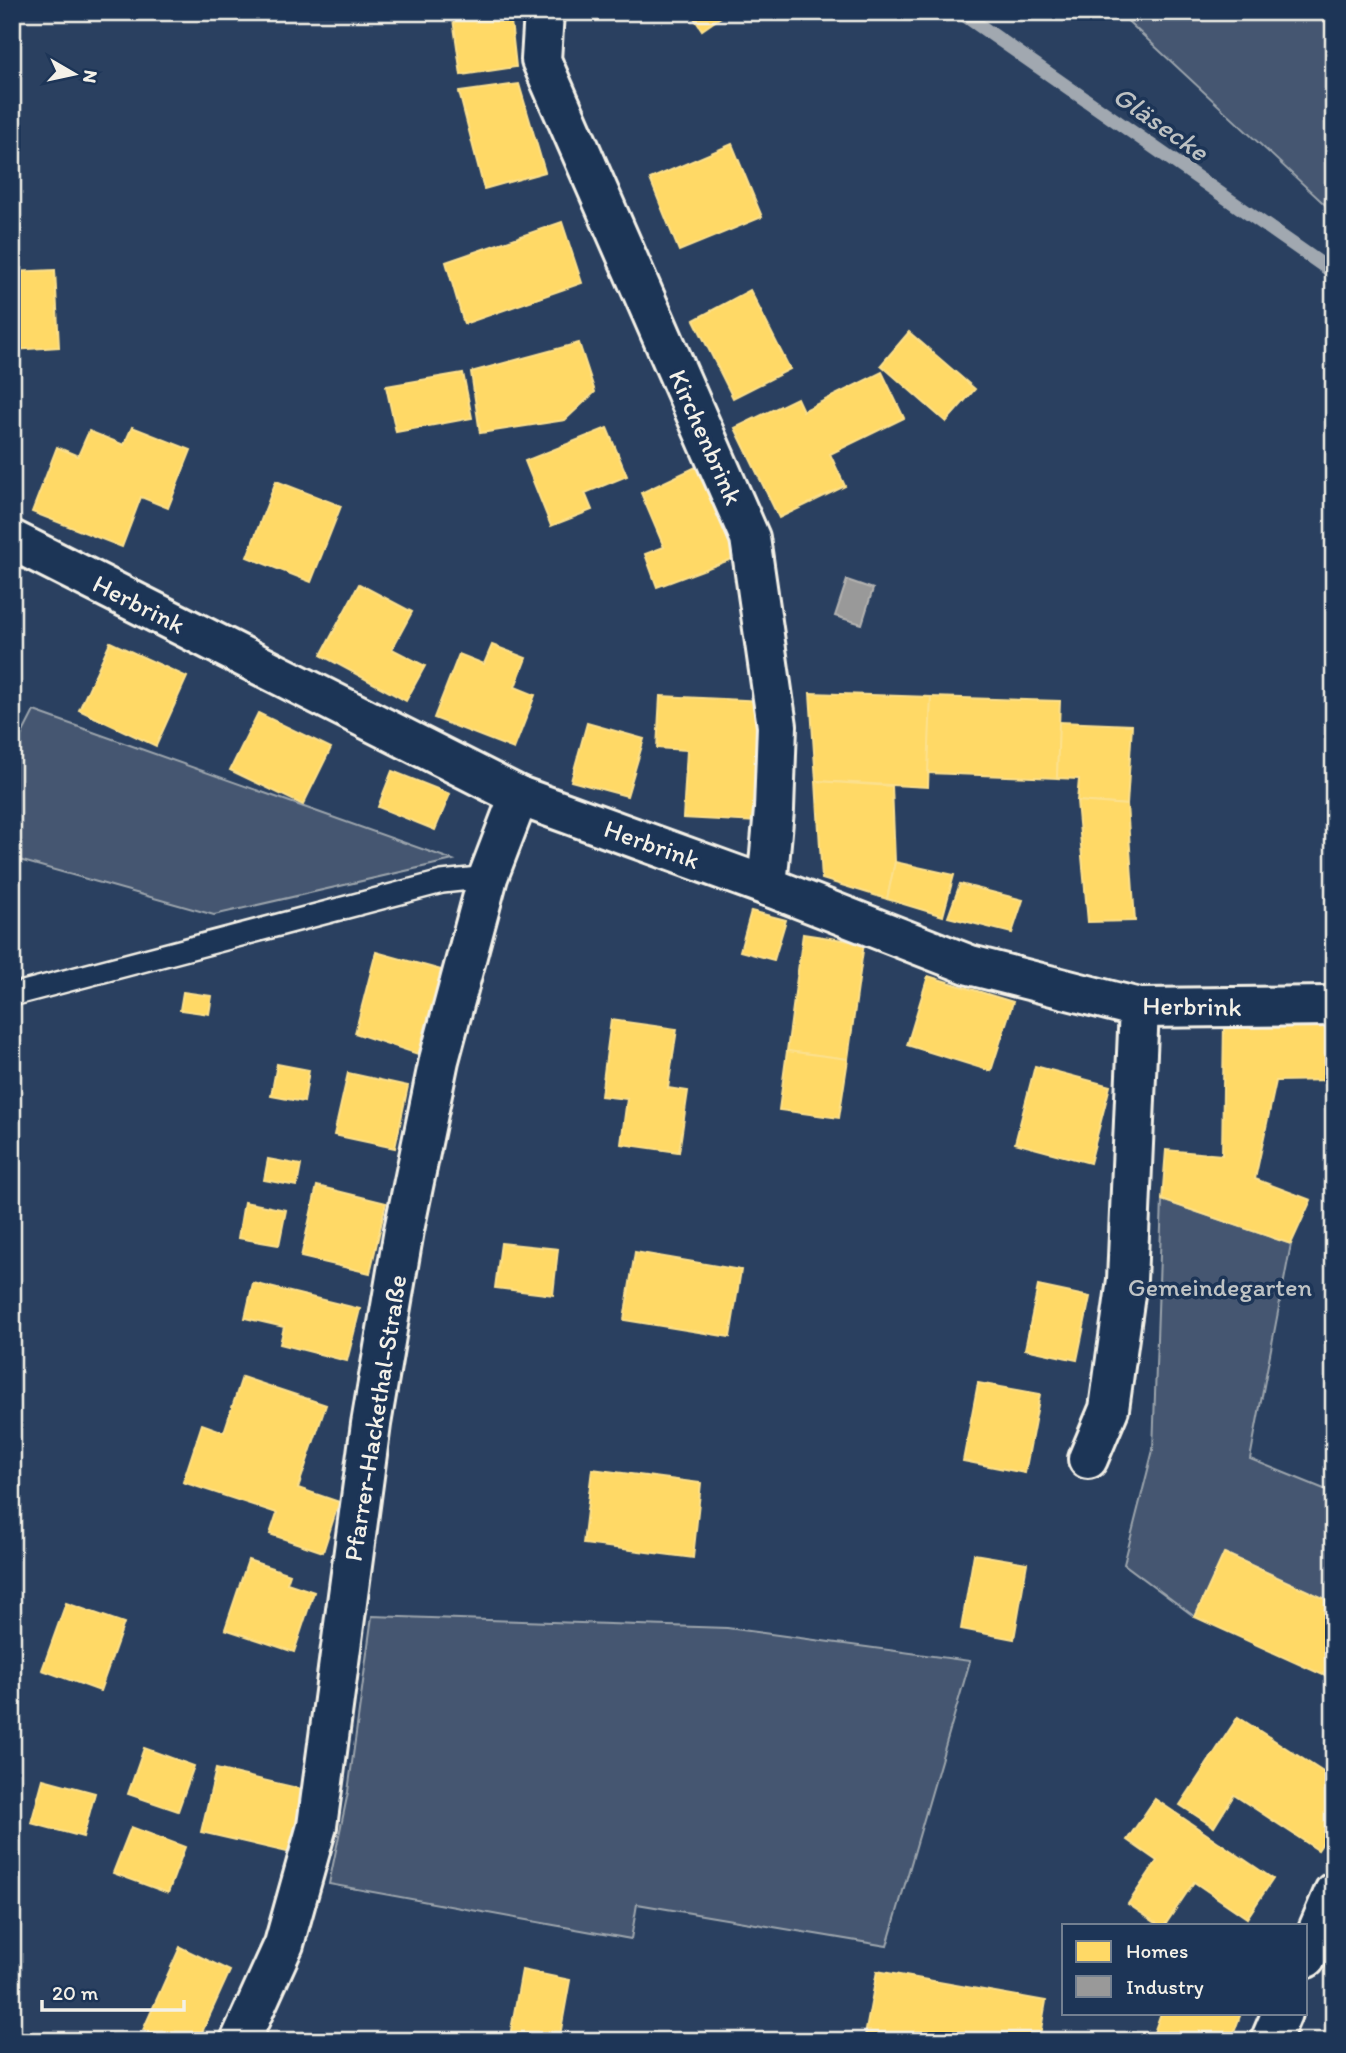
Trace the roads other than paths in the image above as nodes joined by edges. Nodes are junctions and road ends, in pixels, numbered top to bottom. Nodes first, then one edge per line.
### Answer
1 (544, 12) edge
2 (12, 540) edge
3 (519, 796) junction
4 (488, 877) junction
5 (767, 886) junction
6 (12, 995) edge
7 (1334, 1006) edge
8 (1139, 1007) junction
9 (1088, 1459) dead end
10 (1330, 1914) edge
11 (1308, 1954) edge
12 (1282, 2014) edge
13 (240, 2041) edge
14 (1270, 2041) edge

1 - 5 street, Kirchenbrink
2 - 3 street, Herbrink
3 - 4 street, Pfarrer-Hackethal-Straße
3 - 5 street, Herbrink
4 - 6 lane
4 - 13 street, Pfarrer-Hackethal-Straße
5 - 8 street, Herbrink
7 - 8 street, Herbrink
8 - 9 street
10 - 11 street
12 - 14 street

